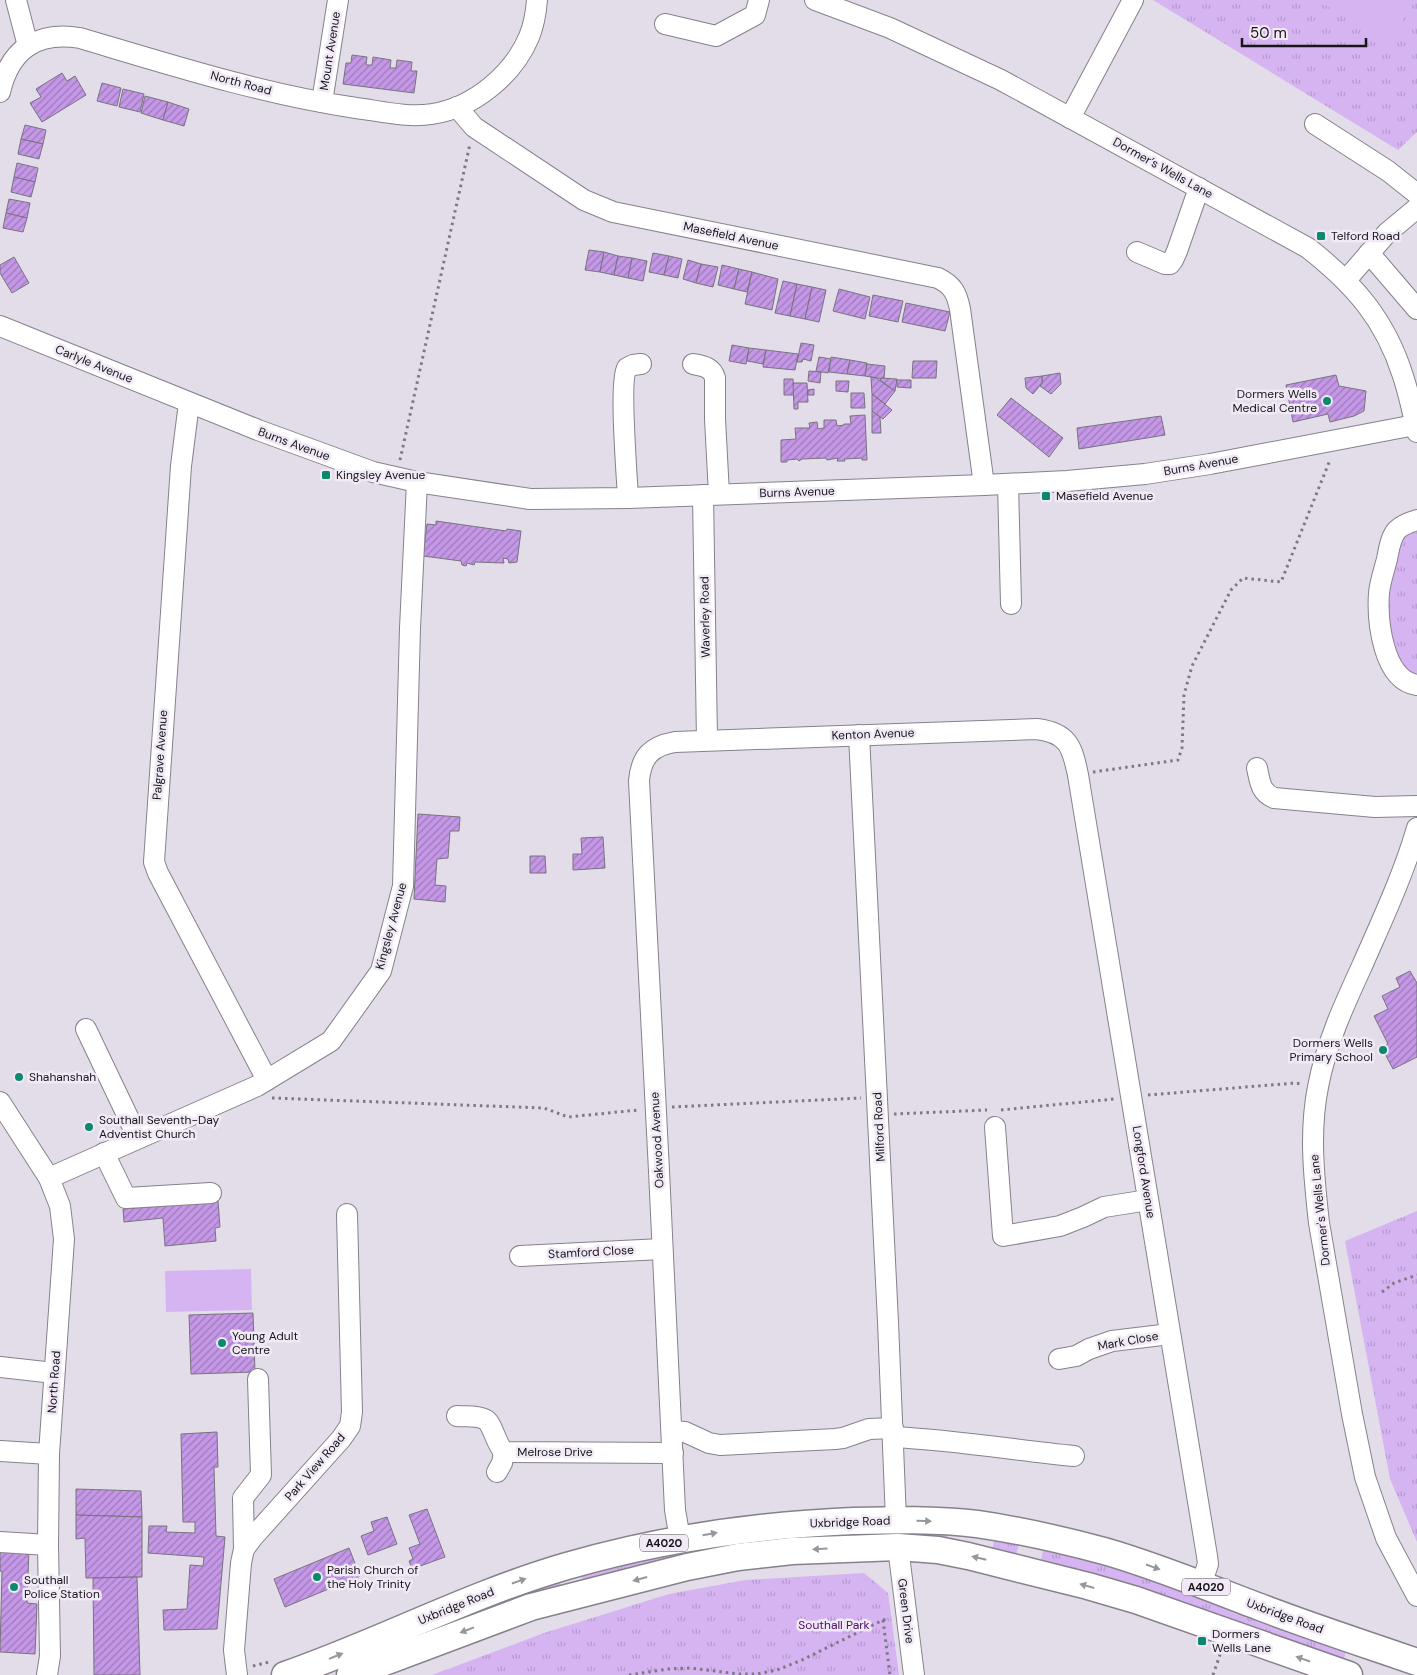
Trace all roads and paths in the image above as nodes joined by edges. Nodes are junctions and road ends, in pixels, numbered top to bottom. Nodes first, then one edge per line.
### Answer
1 (16, 0) edge
2 (338, 0) edge
3 (537, 0) edge
4 (759, 0) edge
5 (815, 0) edge
6 (1133, 0) edge
7 (666, 24) dead end
8 (28, 46) junction
9 (6, 60) edge
10 (0, 92) edge
11 (322, 102) junction
12 (457, 107) junction
13 (1070, 118) junction
14 (1315, 124) dead end
15 (474, 127) junction
16 (1199, 188) junction
17 (1417, 194) edge
18 (1417, 208) edge
19 (1137, 252) dead end
20 (1370, 253) junction
21 (1346, 280) junction
22 (1417, 309) edge
23 (0, 326) edge
24 (641, 364) dead end
25 (693, 364) dead end
26 (1410, 376) edge
27 (188, 403) junction
28 (1416, 429) edge
29 (1332, 455) dead end
30 (396, 478) junction
31 (417, 482) junction
32 (1008, 484) junction
33 (984, 485) junction
34 (711, 495) junction
35 (628, 498) junction
36 (1417, 520) edge
37 (1011, 604) dead end
38 (1417, 685) edge
39 (859, 735) junction
40 (707, 740) junction
41 (657, 747) joint
42 (1076, 767) junction
43 (1257, 768) dead end
44 (1417, 806) edge
45 (1417, 828) edge
46 (86, 1029) dead end
47 (262, 1083) junction
48 (1318, 1089) junction
49 (1132, 1097) junction
50 (1, 1105) edge
51 (878, 1106) junction
52 (656, 1108) junction
53 (995, 1127) dead end
54 (138, 1138) junction
55 (104, 1154) junction
56 (49, 1178) junction
57 (211, 1193) dead end
58 (1148, 1200) junction
59 (347, 1214) dead end
60 (662, 1249) junction
61 (520, 1256) dead end
62 (1417, 1275) edge
63 (1382, 1292) dead end
64 (1170, 1334) junction
65 (1059, 1359) dead end
66 (0, 1367) edge
67 (54, 1373) junction
68 (258, 1379) dead end
69 (457, 1416) dead end
70 (672, 1431) junction
71 (893, 1432) junction
72 (0, 1451) edge
73 (504, 1452) junction
74 (672, 1452) junction
75 (49, 1454) junction
76 (1074, 1456) dead end
77 (497, 1472) dead end
78 (896, 1520) junction
79 (1034, 1535) junction
80 (680, 1539) junction
81 (0, 1542) edge
82 (48, 1545) junction
83 (898, 1547) junction
84 (244, 1549) junction
85 (568, 1565) junction
86 (1027, 1570) junction
87 (1201, 1585) junction
88 (575, 1596) junction
89 (1417, 1596) edge
90 (907, 1614) junction
91 (883, 1620) junction
92 (1417, 1662) edge
93 (48, 1675) edge
94 (237, 1675) edge
95 (285, 1675) edge
96 (350, 1675) edge
97 (629, 1675) edge
98 (890, 1675) edge
99 (914, 1675) edge
100 (1349, 1675) edge

1 - 8 street
2 - 11 street, Mount Avenue
3 - 12 street, North Road
4 - 7 street
5 - 13 street, Dormer’s Wells Lane
6 - 13 street
8 - 9 street, North Road
8 - 11 street, North Road
9 - 10 street, North Road
11 - 12 street, North Road
12 - 15 street, Masefield Avenue
13 - 16 street, Dormer’s Wells Lane
14 - 17 street
15 - 30 path
15 - 33 street, Masefield Avenue
16 - 19 street
16 - 21 street, Dormer’s Wells Lane
18 - 20 street
20 - 21 street
20 - 22 street
21 - 26 street, Dormer’s Wells Lane
23 - 27 street, Carlyle Avenue
24 - 35 street
25 - 34 street, Waverley Road
26 - 28 street, Dormer’s Wells Lane
27 - 30 street, Burns Avenue
27 - 47 street, Palgrave Avenue
28 - 32 street, Burns Avenue
29 - 42 path
30 - 31 street, Burns Avenue
31 - 35 street, Burns Avenue
31 - 47 street, Kingsley Avenue
32 - 33 street, Burns Avenue
32 - 37 street
33 - 34 street, Burns Avenue
34 - 35 street, Burns Avenue
34 - 40 street, Waverley Road
36 - 38 street
39 - 40 street, Kenton Avenue
39 - 42 street, Kenton Avenue
39 - 51 street, Milford Road
40 - 41 street, Kenton Avenue
41 - 52 street, Oakwood Avenue
42 - 49 street, Longford Avenue
43 - 44 street
45 - 48 street, Dormer's Wells Lane
46 - 54 street
47 - 52 path
47 - 54 street, Kingsley Avenue
48 - 49 path
48 - 89 street, Dormer's Wells Lane
49 - 51 path
49 - 58 street, Longford Avenue
50 - 56 street, North Road
51 - 52 path
51 - 71 street, Milford Road
52 - 60 street, Oakwood Avenue
53 - 58 street
54 - 55 street, Kingsley Avenue
55 - 56 street, Kingsley Avenue
55 - 57 street
56 - 67 street, North Road
58 - 64 street, Longford Avenue
59 - 84 street, Park View Road
60 - 61 street, Stamford Close
60 - 70 street, Oakwood Avenue
62 - 63 path
64 - 65 street, Mark Close
64 - 87 street, Longford Avenue
66 - 67 street
67 - 75 street, North Road
68 - 84 street
69 - 73 street, Melrose Drive
70 - 71 street
70 - 74 street, Oakwood Avenue
71 - 76 street
71 - 78 street, Milford Road
72 - 75 street
73 - 74 street, Melrose Drive
73 - 77 street
74 - 80 street, Oakwood Avenue
75 - 82 street, North Road
78 -> 79 main road, Uxbridge Road / A4020
80 -> 78 main road, Uxbridge Road / A4020
79 - 86 main road
79 -> 87 main road, Uxbridge Road / A4020
80 - 85 main road, Uxbridge Road / A4020
81 - 82 street
82 - 93 street, North Road
86 -> 83 main road, Uxbridge Road / A4020
83 -> 88 main road, Uxbridge Road / A4020
83 - 90 street, Green Drive
84 - 94 street, Park View Road
85 - 88 main road
95 -> 85 main road, Uxbridge Road / A4020
100 -> 86 main road, Uxbridge Road / A4020
87 - 92 main road, Uxbridge Road / A4020
88 -> 96 main road, Uxbridge Road / A4020
90 - 91 path
90 - 99 street, Green Drive
91 - 97 path
91 - 98 path

